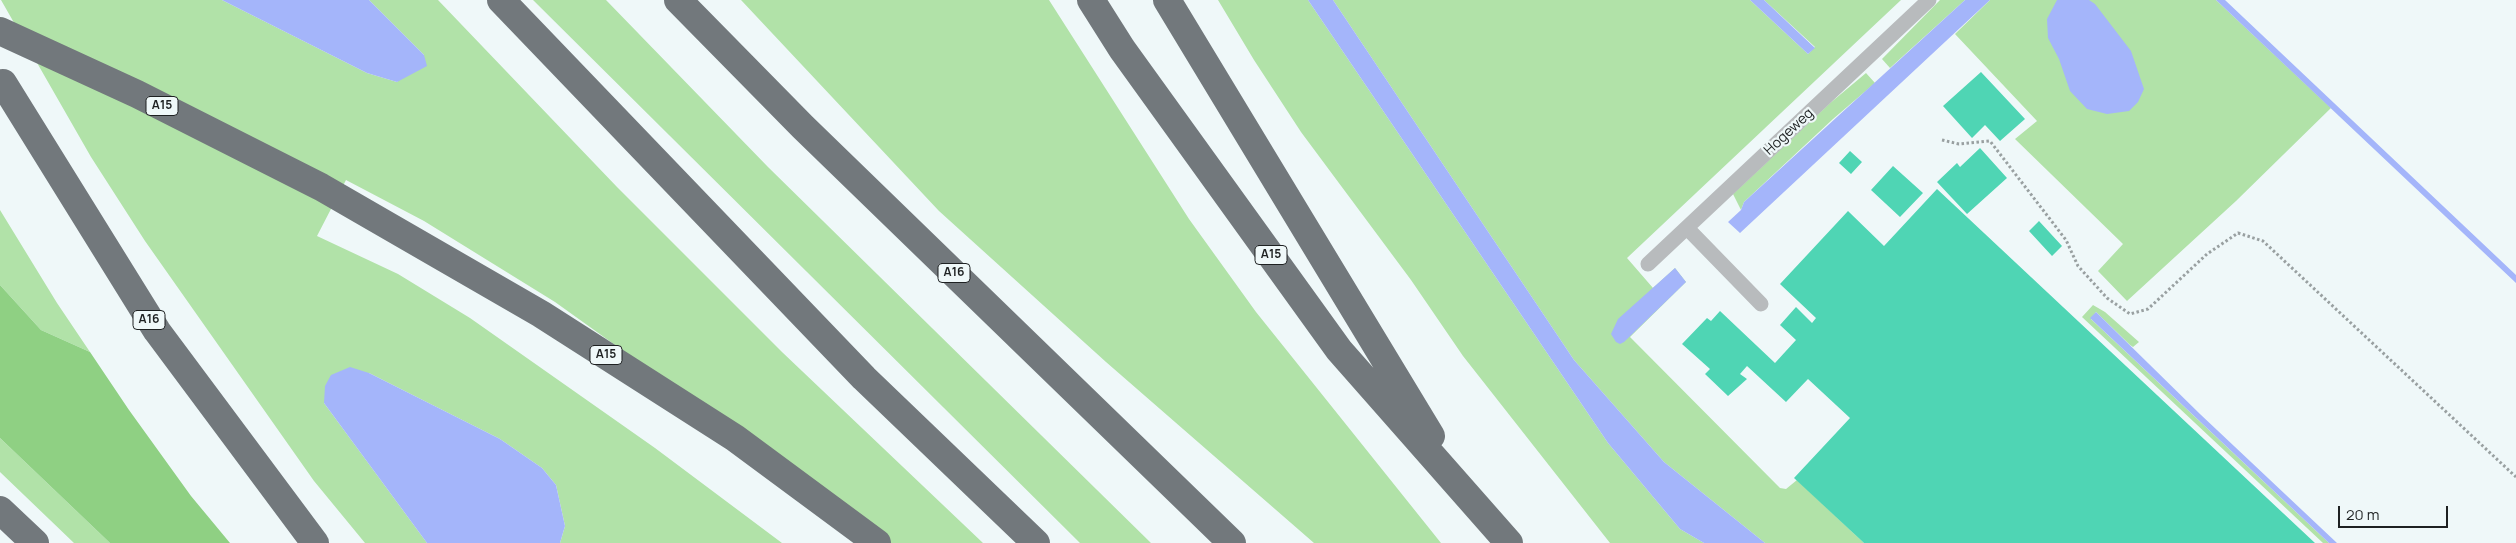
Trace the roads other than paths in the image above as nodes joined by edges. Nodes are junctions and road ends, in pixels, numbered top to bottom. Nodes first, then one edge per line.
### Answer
1 (501, 0) edge
2 (678, 0) edge
3 (1091, 0) edge
4 (1167, 0) edge
5 (1929, 0) edge
6 (0, 31) edge
7 (3, 83) dead end
8 (1687, 228) junction
9 (1648, 264) dead end
10 (1762, 304) dead end
11 (1468, 497) junction
12 (0, 510) edge
13 (35, 543) edge
14 (315, 543) edge
15 (877, 543) edge
16 (1036, 543) edge
17 (1232, 543) edge
18 (1509, 543) edge

1 - 16 highway
2 - 17 highway, A16
3 - 11 highway, A15
4 - 11 highway, A15
5 - 8 lane, Hogeweg
6 - 15 highway, A15
7 - 14 highway, A16
8 - 9 lane, Hogeweg
8 - 10 lane
11 - 18 highway, A15
12 - 13 highway

